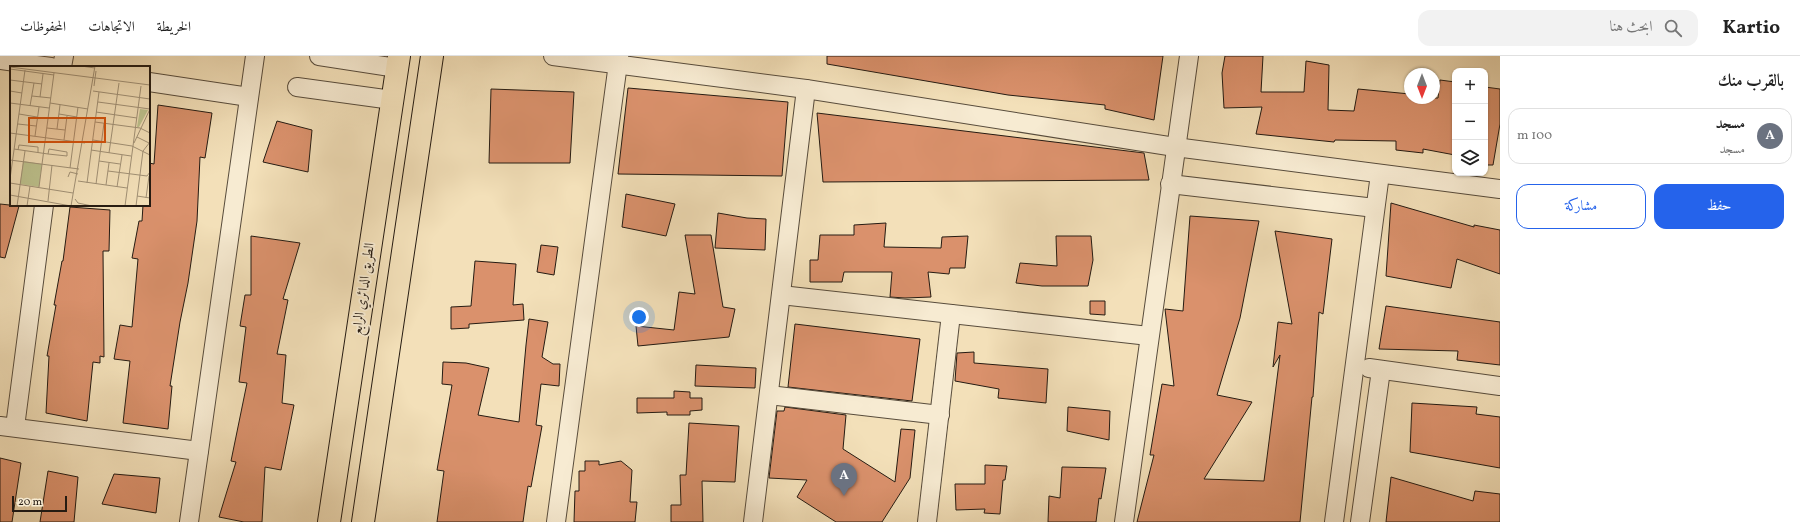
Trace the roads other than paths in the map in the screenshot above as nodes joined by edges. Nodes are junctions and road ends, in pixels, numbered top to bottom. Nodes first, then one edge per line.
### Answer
1 (64, 56) edge
2 (255, 56) edge
3 (319, 56) edge
4 (432, 56) edge
5 (553, 56) edge
6 (1189, 56) edge
7 (0, 60) edge
8 (619, 60) edge
9 (398, 62) edge
10 (44, 66) edge
11 (62, 66) edge
12 (150, 82) edge
13 (297, 87) dead end
14 (806, 89) junction
15 (249, 97) junction
16 (392, 100) junction
17 (1175, 147) junction
18 (1380, 174) junction
19 (1170, 184) junction
20 (1500, 190) edge
21 (44, 206) edge
22 (1375, 208) junction
23 (781, 295) junction
24 (951, 314) junction
25 (1149, 336) junction
26 (1355, 365) junction
27 (1381, 370) junction
28 (1500, 386) edge
29 (769, 395) junction
30 (940, 414) junction
31 (7, 426) edge
32 (199, 451) junction
33 (189, 522) edge
34 (329, 522) edge
35 (363, 522) edge
36 (556, 522) edge
37 (753, 522) edge
38 (927, 522) edge
39 (1124, 522) edge
40 (1334, 522) edge
41 (1360, 522) edge

1 - 11 street
2 - 15 street
3 - 9 street
4 - 35 main road
5 - 8 street
6 - 17 street
7 - 10 street
8 - 14 street
8 - 36 street
9 - 16 main road, الطريق الدائري الرابع
12 - 15 street
13 - 16 street
14 - 17 street
14 - 23 street
15 - 32 street
16 - 34 main road, الطريق الدائري الرابع
17 - 18 street
17 - 19 street
18 - 20 street
18 - 22 street
19 - 22 street
19 - 25 street
21 - 31 street
22 - 26 street
23 - 24 street
23 - 29 street
24 - 25 street
24 - 30 street
25 - 39 street
26 - 27 street
26 - 40 street
27 - 28 street
27 - 41 street
29 - 30 street
29 - 37 street
30 - 38 street
31 - 32 street
32 - 33 street

